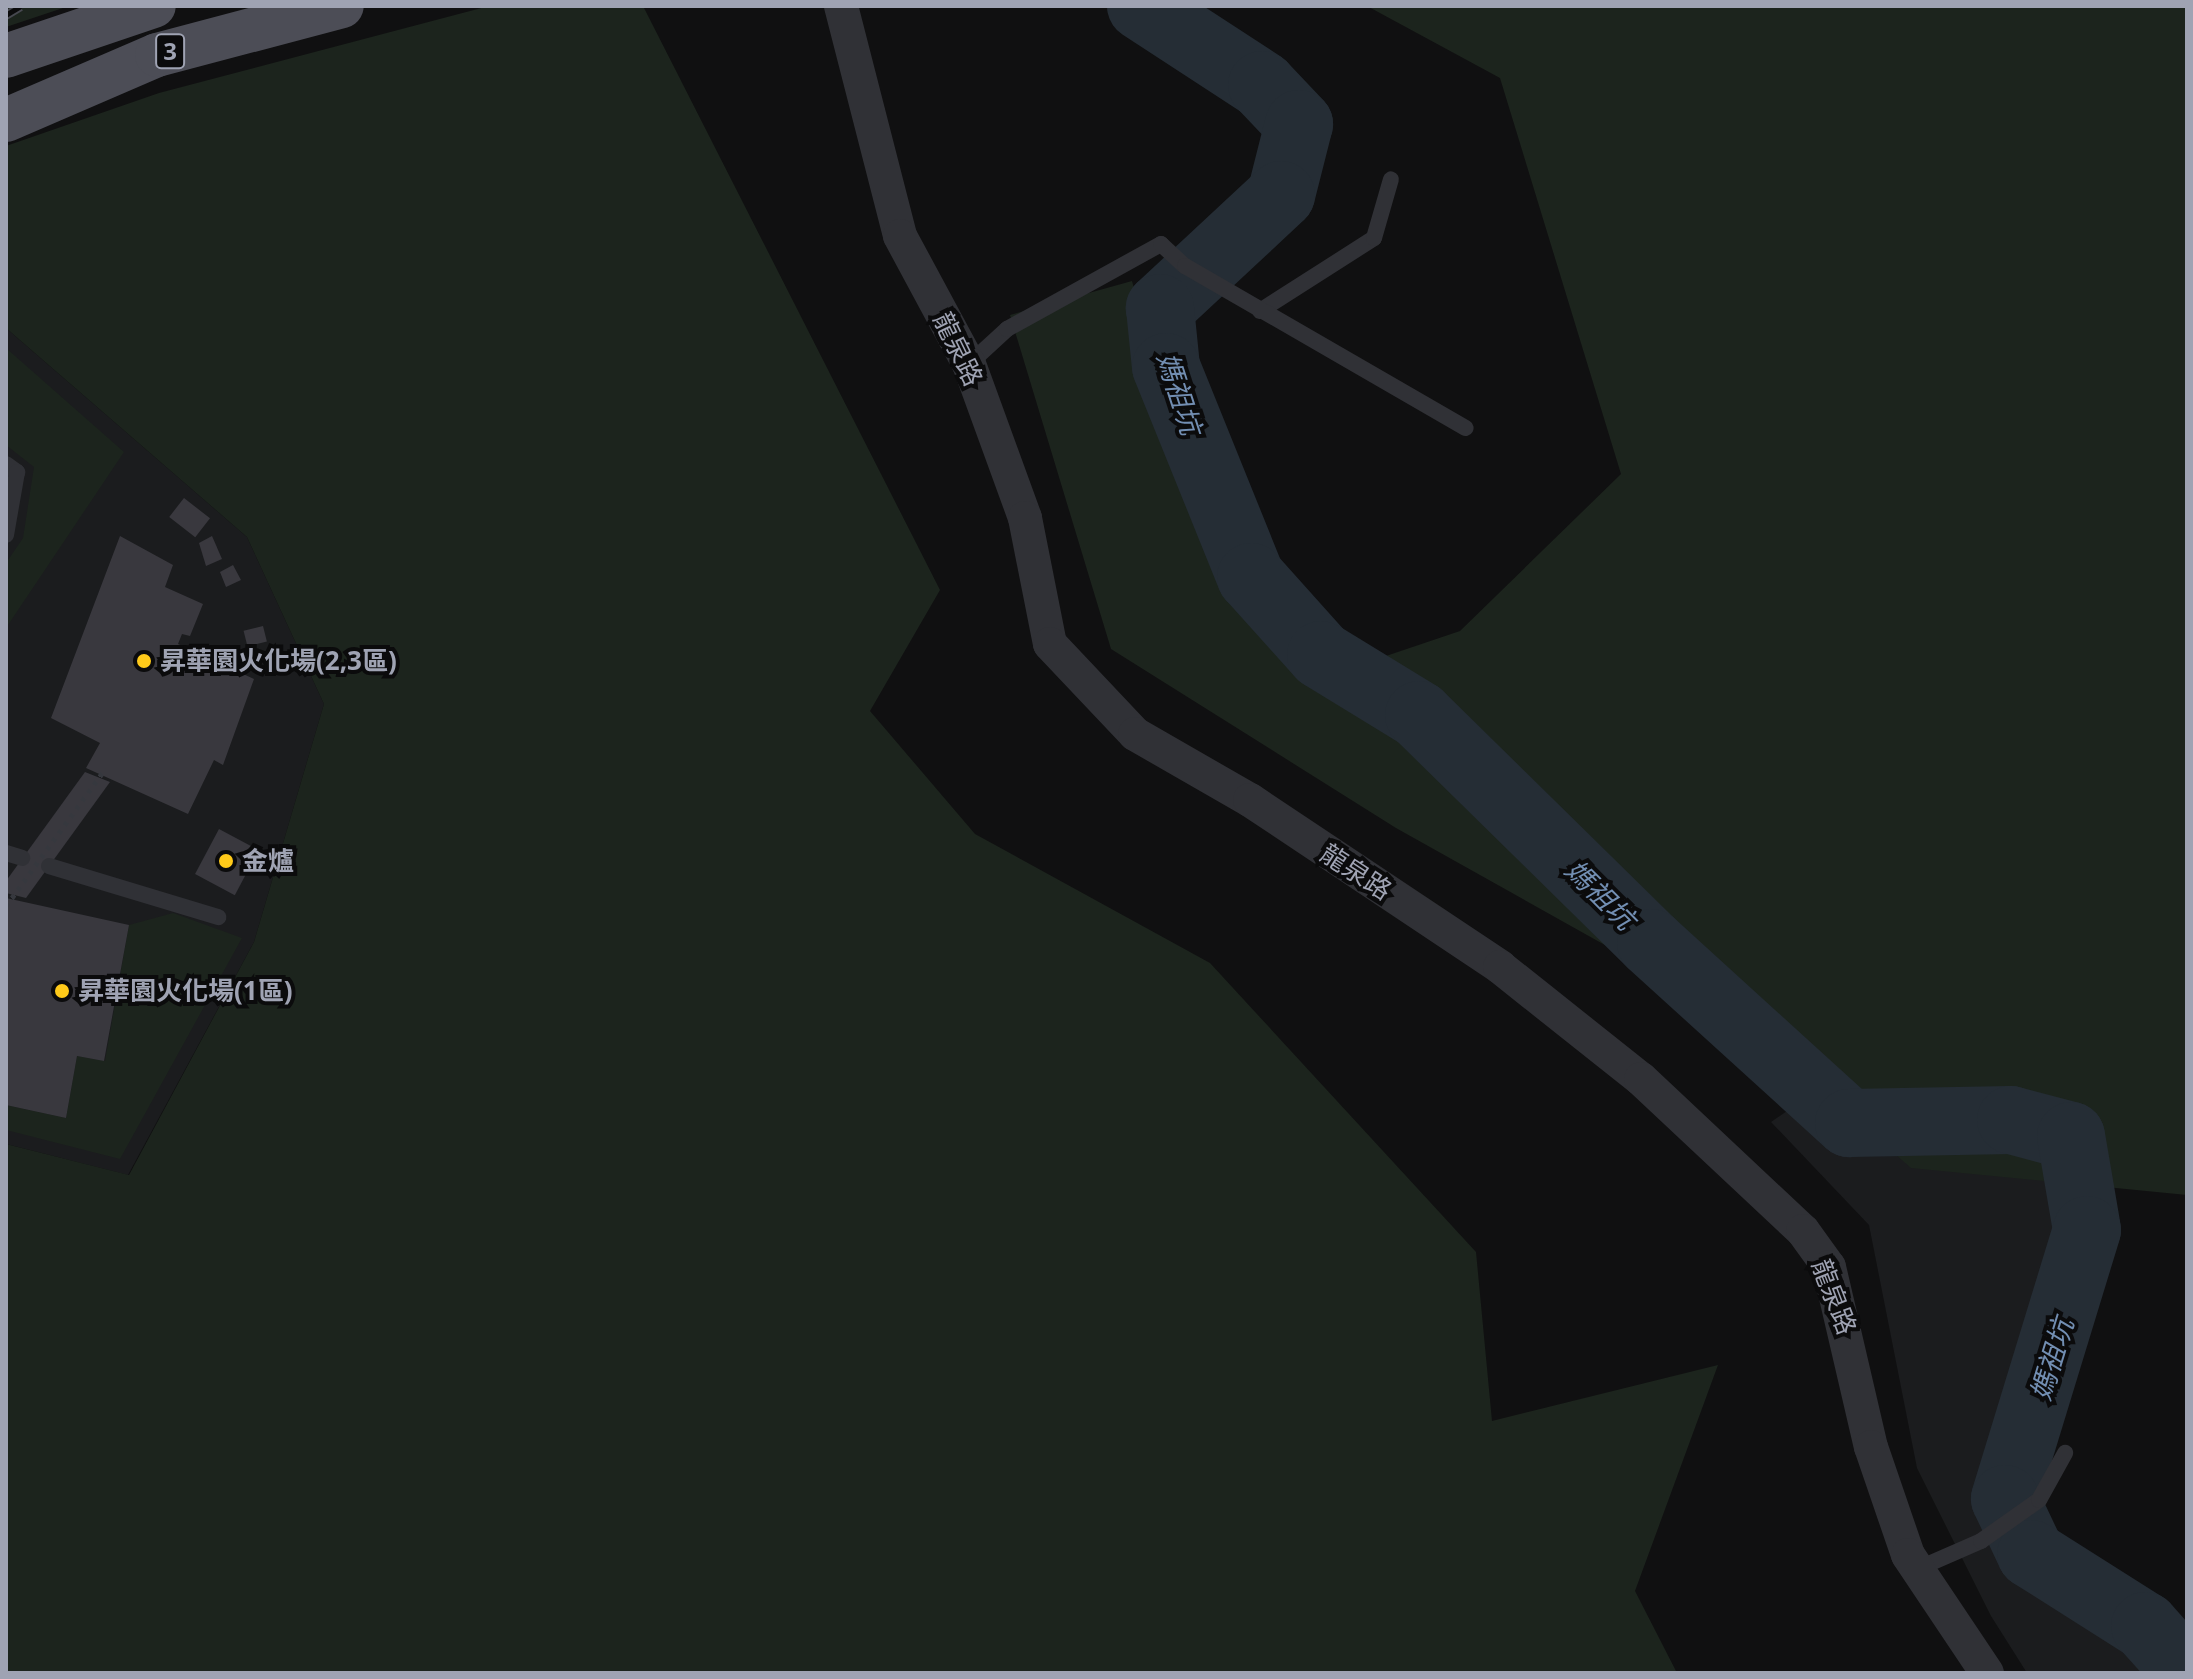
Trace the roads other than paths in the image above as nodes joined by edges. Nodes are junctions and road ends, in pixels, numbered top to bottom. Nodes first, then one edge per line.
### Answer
1 (154, 6) edge
2 (342, 6) edge
3 (841, 6) edge
4 (6, 56) edge
5 (6, 120) edge
6 (1391, 179) dead end
7 (1260, 311) junction
8 (969, 364) junction
9 (1466, 428) dead end
10 (6, 464) edge
11 (6, 535) edge
12 (49, 866) dead end
13 (218, 917) dead end
14 (2065, 1453) dead end
15 (1917, 1569) junction
16 (1987, 1673) edge

1 - 4 main road, 3
2 - 5 main road, 3
3 - 8 street, 龍泉路
6 - 7 lane
7 - 8 lane
7 - 9 lane
8 - 15 street, 龍泉路
10 - 11 lane
12 - 13 lane
14 - 15 lane
15 - 16 street, 龍泉路

